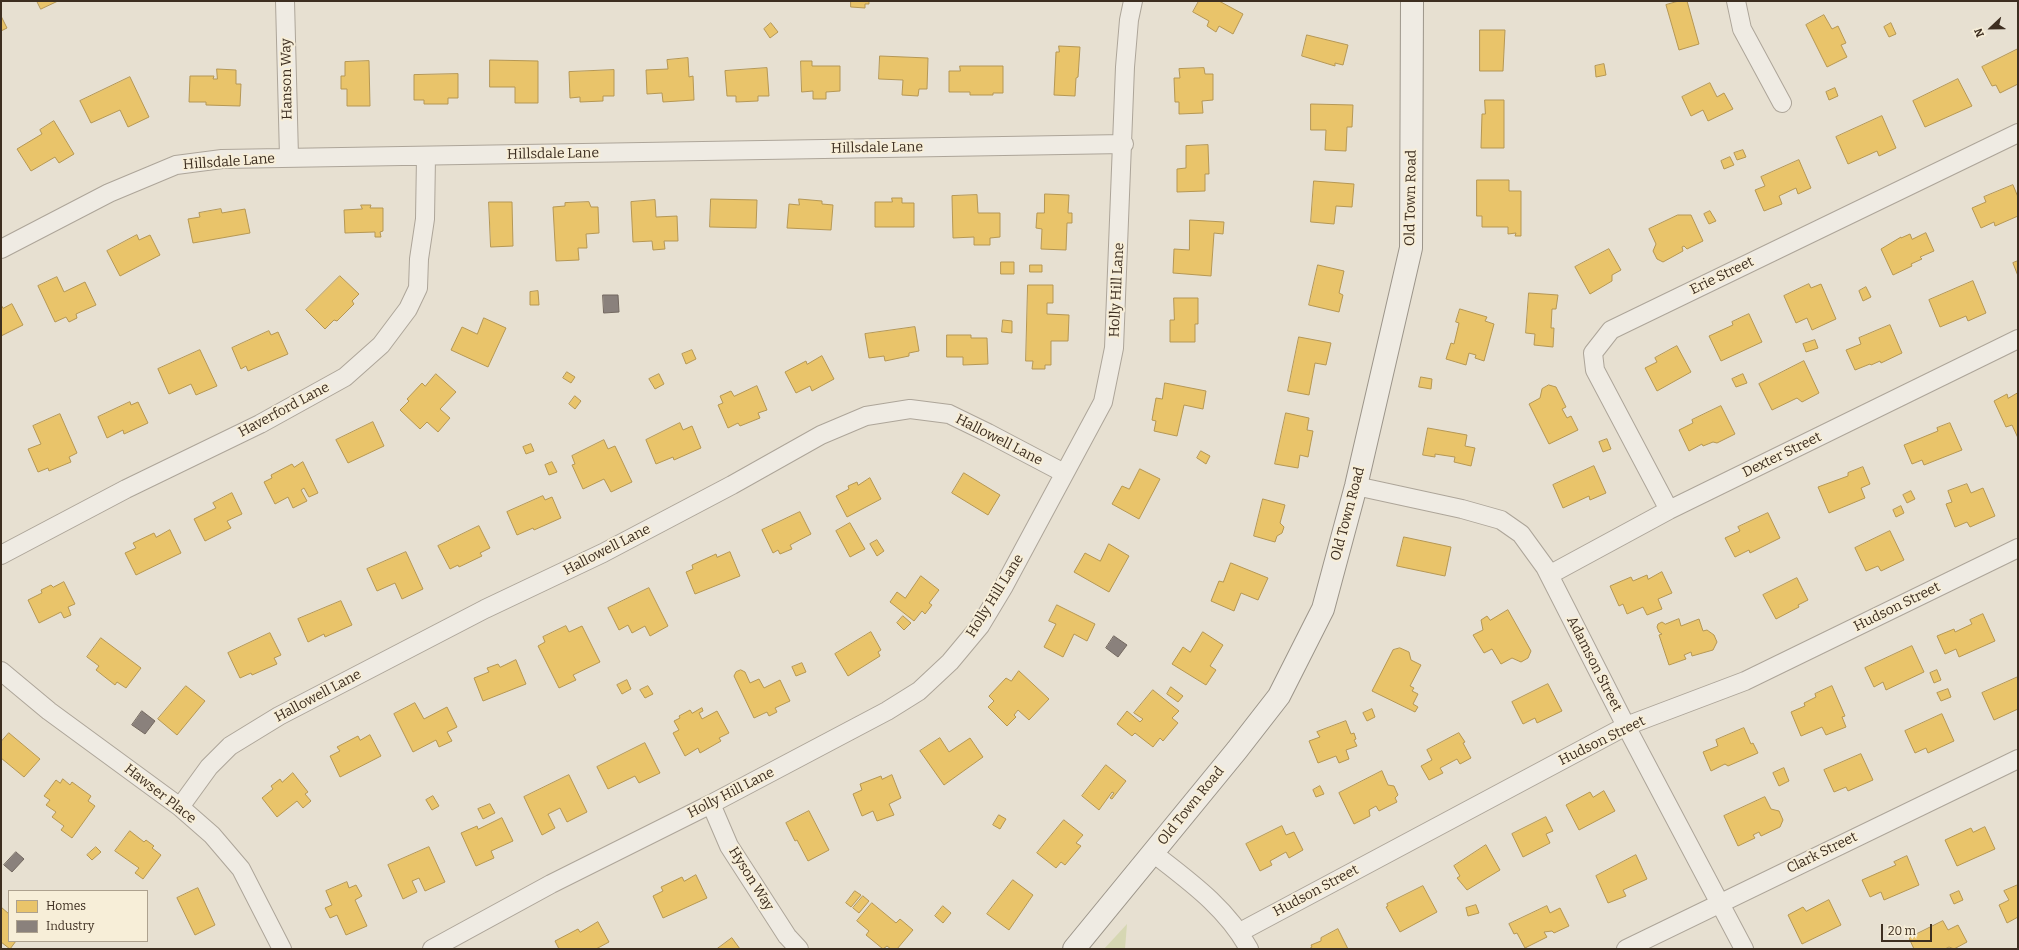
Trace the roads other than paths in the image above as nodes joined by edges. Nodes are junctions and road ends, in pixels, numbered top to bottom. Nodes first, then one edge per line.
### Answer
1 (285, 1) edge
2 (1133, 1) edge
3 (1412, 1) edge
4 (1736, 1) edge
5 (1782, 103) dead end
6 (2018, 133) edge
7 (1124, 144) junction
8 (289, 157) junction
9 (426, 157) junction
10 (1, 248) edge
11 (2018, 340) edge
12 (1064, 473) junction
13 (1356, 486) junction
14 (1669, 510) junction
15 (2018, 548) edge
16 (1, 555) edge
17 (1549, 575) junction
18 (1, 671) edge
19 (1626, 726) junction
20 (2018, 759) edge
21 (711, 804) junction
22 (180, 807) junction
23 (1153, 853) junction
24 (1719, 902) junction
25 (1240, 932) junction
26 (282, 949) edge
27 (432, 949) edge
28 (800, 949) edge
29 (1074, 949) edge
30 (1249, 949) edge
31 (1626, 949) edge
32 (1744, 949) edge

1 - 8 street, Hanson Way
2 - 7 street, Holly Hill Lane
3 - 13 main road, Old Town Road
4 - 5 street
6 - 14 street, Erie Street
7 - 9 street, Hillsdale Lane
7 - 12 street, Holly Hill Lane
8 - 9 street, Hillsdale Lane
8 - 10 street, Hillsdale Lane
9 - 16 street, Haverford Lane
11 - 14 street, Dexter Street
12 - 21 street, Holly Hill Lane
12 - 22 street, Hallowell Lane
13 - 17 street, Adamson Street
13 - 23 main road, Old Town Road
14 - 17 street, Dexter Street
15 - 19 street, Hudson Street
17 - 19 street, Adamson Street
18 - 22 street, Hawser Place
19 - 24 street, Adamson Street
19 - 25 street, Hudson Street
20 - 24 street, Clark Street
21 - 27 street, Holly Hill Lane
21 - 28 street, Hyson Way
22 - 26 street, Hawser Place
23 - 25 street
23 - 29 main road, Old Town Road
24 - 31 street, Clark Street
24 - 32 street, Adamson Street
25 - 30 street

